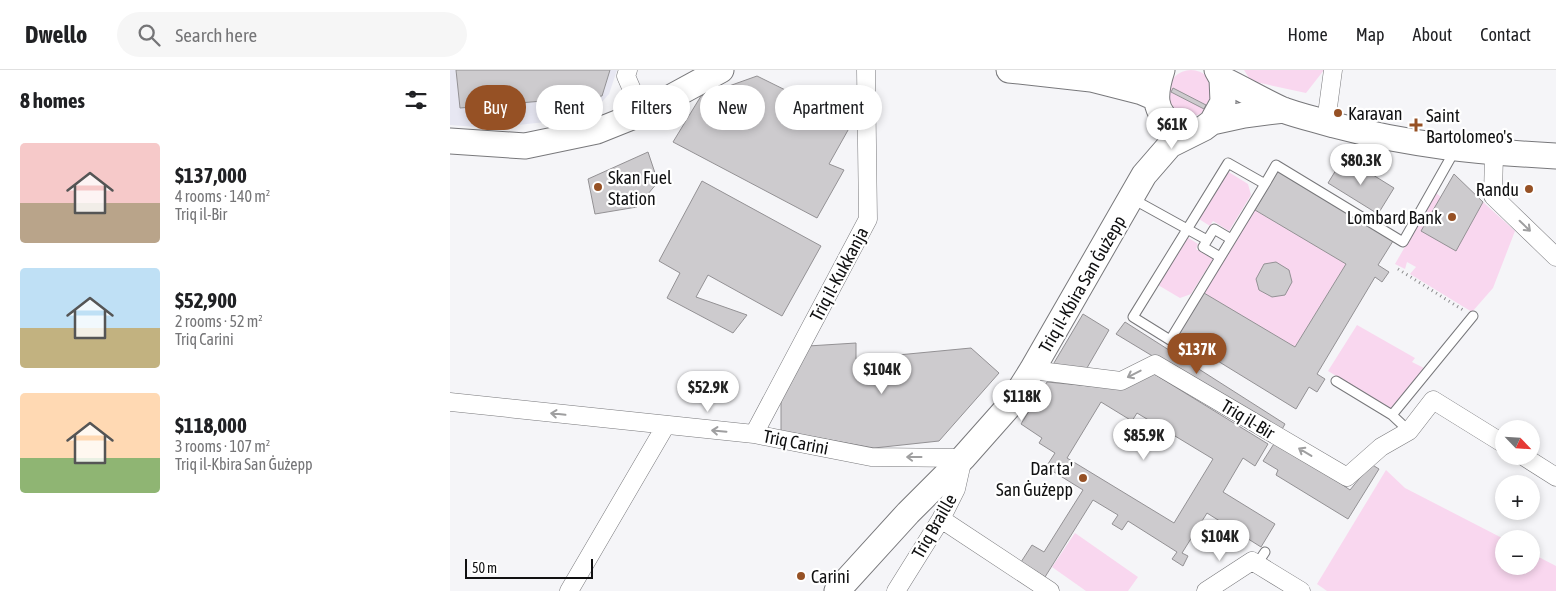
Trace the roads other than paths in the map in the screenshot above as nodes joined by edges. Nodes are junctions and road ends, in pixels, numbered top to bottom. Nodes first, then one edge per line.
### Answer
1 (628, 70) edge
2 (722, 70) edge
3 (866, 70) edge
4 (1009, 70) edge
5 (1150, 70) edge
6 (1162, 70) edge
7 (1333, 70) edge
8 (1219, 72) edge
9 (1091, 79) junction
10 (630, 85) edge
11 (690, 87) edge
12 (1159, 106) junction
13 (1284, 110) junction
14 (1326, 122) junction
15 (613, 125) edge
16 (1204, 127) junction
17 (450, 141) edge
18 (1456, 148) junction
19 (1494, 152) junction
20 (1556, 156) edge
21 (1144, 175) junction
22 (1265, 184) junction
23 (1131, 198) junction
24 (1187, 229) junction
25 (1231, 239) junction
26 (1207, 240) junction
27 (1220, 257) junction
28 (1556, 257) edge
29 (1473, 316) road end
30 (1032, 370) junction
31 (1336, 382) dead end
32 (450, 402) edge
33 (1392, 415) junction
34 (666, 425) junction
35 (1409, 431) junction
36 (754, 434) junction
37 (1495, 438) edge
38 (963, 458) junction
39 (1537, 465) edge
40 (1556, 477) edge
41 (940, 519) junction
42 (569, 591) edge
43 (836, 591) edge
44 (896, 591) edge
45 (1050, 591) edge
46 (1206, 591) edge
47 (1301, 591) edge

1 - 10 street
2 - 11 main road
3 - 36 street, Triq il-Kukkanja
4 - 9 main road
5 - 9 main road
6 - 12 main road, Triq il-Kbira San Ġużepp
7 - 14 street
8 - 13 main road
8 - 16 main road
9 - 12 main road
12 - 16 main road
12 - 21 main road, Triq il-Kbira San Ġużepp
13 - 14 main road
13 - 16 main road, Triq il-Kbira San Ġużepp
14 - 18 main road
15 - 17 main road
16 - 21 main road, Triq il-Kbira San Ġużepp
18 - 19 main road
18 - 22 lane
19 - 20 main road
19 -> 28 street
21 - 23 main road, Triq il-Kbira San Ġużepp
22 - 24 lane
22 - 25 lane
23 - 24 lane
23 - 30 main road, Triq il-Kbira San Ġużepp
24 - 26 lane
24 - 27 lane
25 - 26 lane
25 - 27 lane
26 - 27 lane
29 - 33 lane
35 -> 30 street, Triq il-Bir
30 - 38 main road, Triq il-Kbira San Ġużepp
31 - 33 lane
34 -> 32 street, Triq Carini
33 - 35 lane
36 -> 34 street, Triq Carini
34 - 42 street
35 - 37 street
38 -> 36 street, Triq Carini
38 - 41 street, Triq Braille
38 - 43 main road, Triq il-Kbira San Ġużepp
39 - 40 street
41 - 44 street, Triq Braille
41 - 45 street
46 - 47 street

